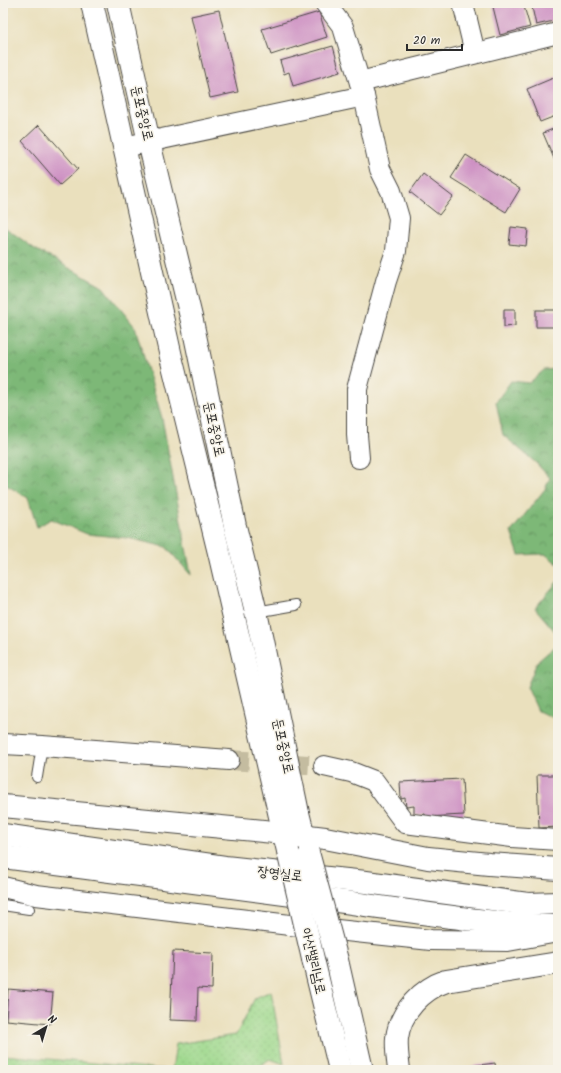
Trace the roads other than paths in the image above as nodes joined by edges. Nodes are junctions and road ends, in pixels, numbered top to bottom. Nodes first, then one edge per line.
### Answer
1 (92, 3) edge
2 (118, 3) edge
3 (325, 3) edge
4 (463, 3) edge
5 (558, 33) edge
6 (475, 53) junction
7 (362, 89) junction
8 (149, 142) junction
9 (124, 147) junction
10 (359, 458) dead end
11 (296, 605) dead end
12 (256, 612) junction
13 (3, 744) edge
14 (42, 746) junction
15 (229, 760) tunnel mouth
16 (324, 766) tunnel mouth
17 (37, 777) dead end
18 (3, 806) edge
19 (3, 836) edge
20 (292, 840) junction
21 (558, 840) edge
22 (309, 856) joint
23 (3, 857) edge
24 (558, 869) edge
25 (3, 887) edge
26 (558, 903) edge
27 (3, 905) edge
28 (29, 909) dead end
29 (558, 926) edge
30 (558, 932) edge
31 (558, 963) edge
32 (340, 1070) edge
33 (362, 1070) edge
34 (399, 1070) edge

1 - 9 main road, 둔포중앙로
2 - 8 main road, 둔포중앙로
3 - 7 street
4 - 6 street
5 - 6 street
6 - 7 street
7 - 8 street
7 - 10 street
8 - 9 street
8 - 12 main road, 둔포중앙로
9 - 20 main road, 둔포중앙로
11 - 12 lane
12 - 20 main road, 둔포중앙로
13 - 14 street
14 - 15 street
14 - 17 lane
16 - 21 street
18 - 20 main road
19 - 26 main road, 장영실로
20 - 22 main road, 둔포중앙로
20 - 24 main road
20 - 32 main road, 아산밸리남로, bridge
22 - 33 main road, 아산밸리남로, bridge
23 - 29 main road, 장영실로
25 - 30 street
27 - 28 lane
31 - 34 main road

